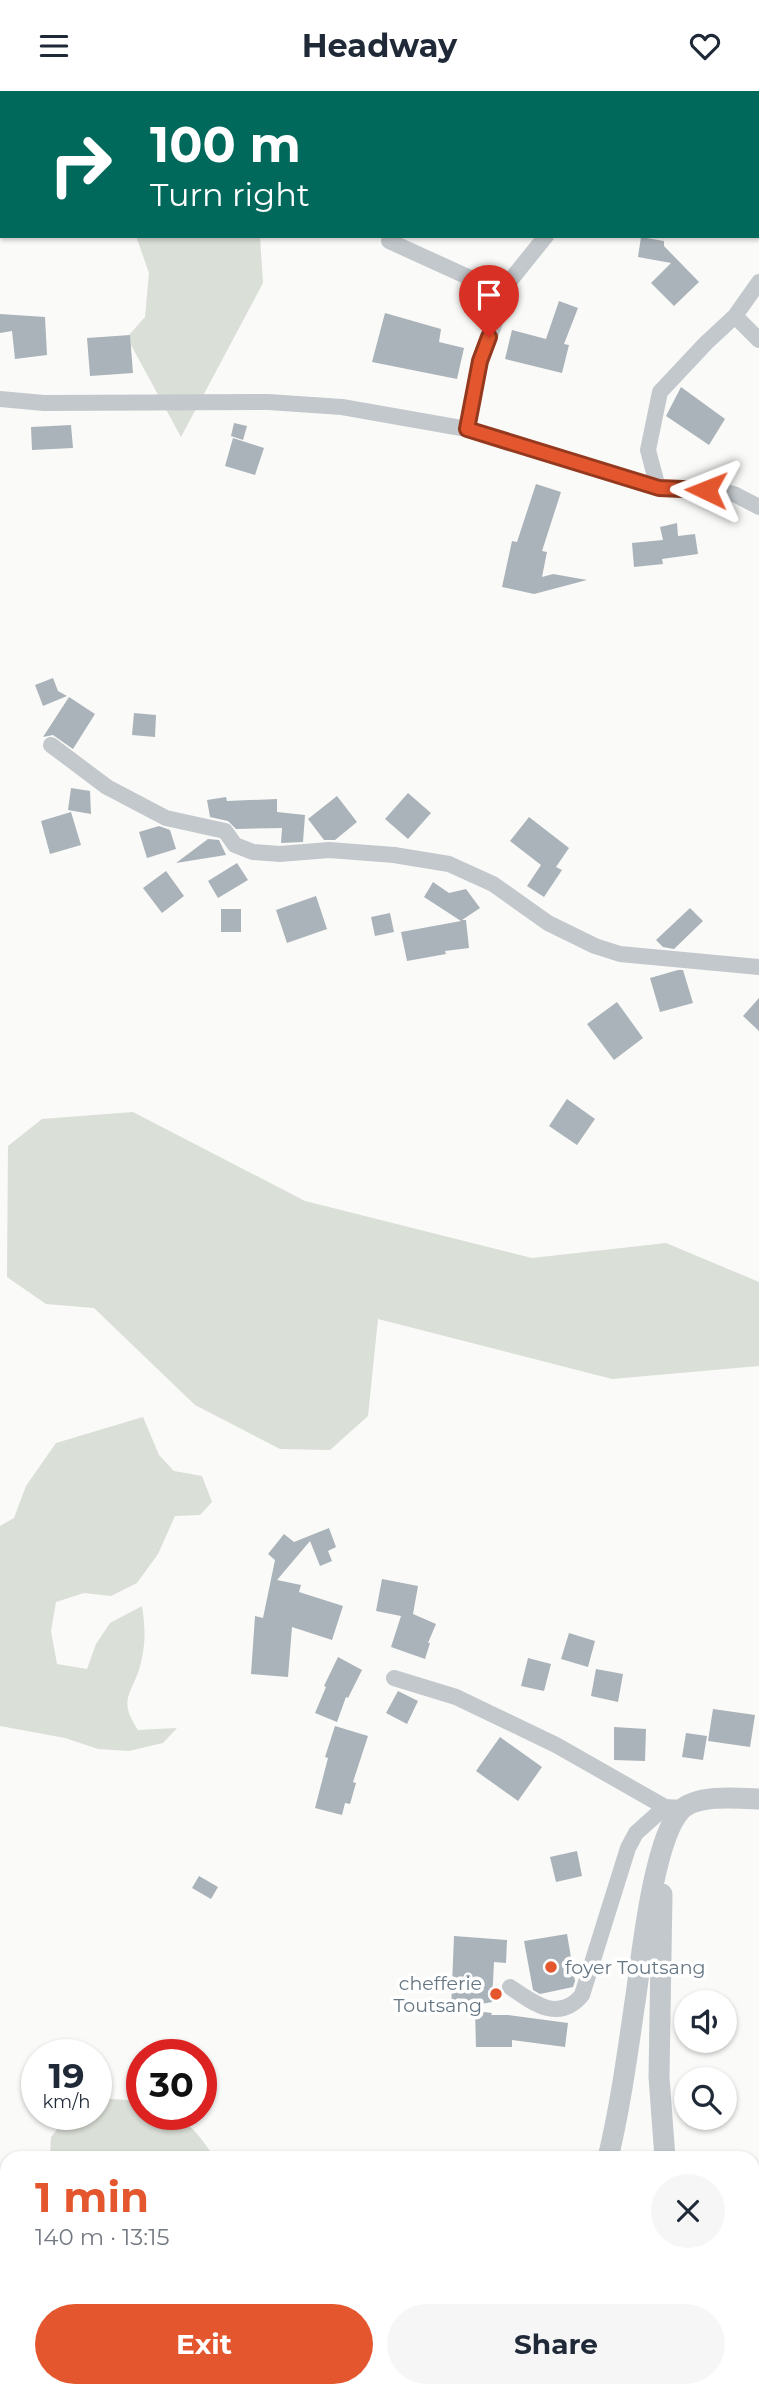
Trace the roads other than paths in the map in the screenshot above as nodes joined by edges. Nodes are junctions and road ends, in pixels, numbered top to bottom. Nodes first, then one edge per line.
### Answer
1 (544, 238) edge
2 (389, 241) dead end
3 (759, 282) edge
4 (501, 292) junction
5 (735, 316) junction
6 (759, 340) edge
7 (0, 399) edge
8 (467, 429) junction
9 (659, 488) junction
10 (759, 507) edge
11 (51, 745) dead end
12 (759, 967) edge
13 (394, 1678) dead end
14 (759, 1799) edge
15 (673, 1808) junction
16 (662, 1850) junction
17 (510, 1987) dead end
18 (609, 2151) edge
19 (664, 2151) edge

1 - 4 street
2 - 4 street
3 - 5 street
4 - 8 street
5 - 6 street
5 - 9 street
7 - 8 street
8 - 9 street
9 - 10 street
11 - 12 street
13 - 15 street
14 - 15 street
15 - 16 street
15 - 17 street
16 - 18 street
16 - 19 street

